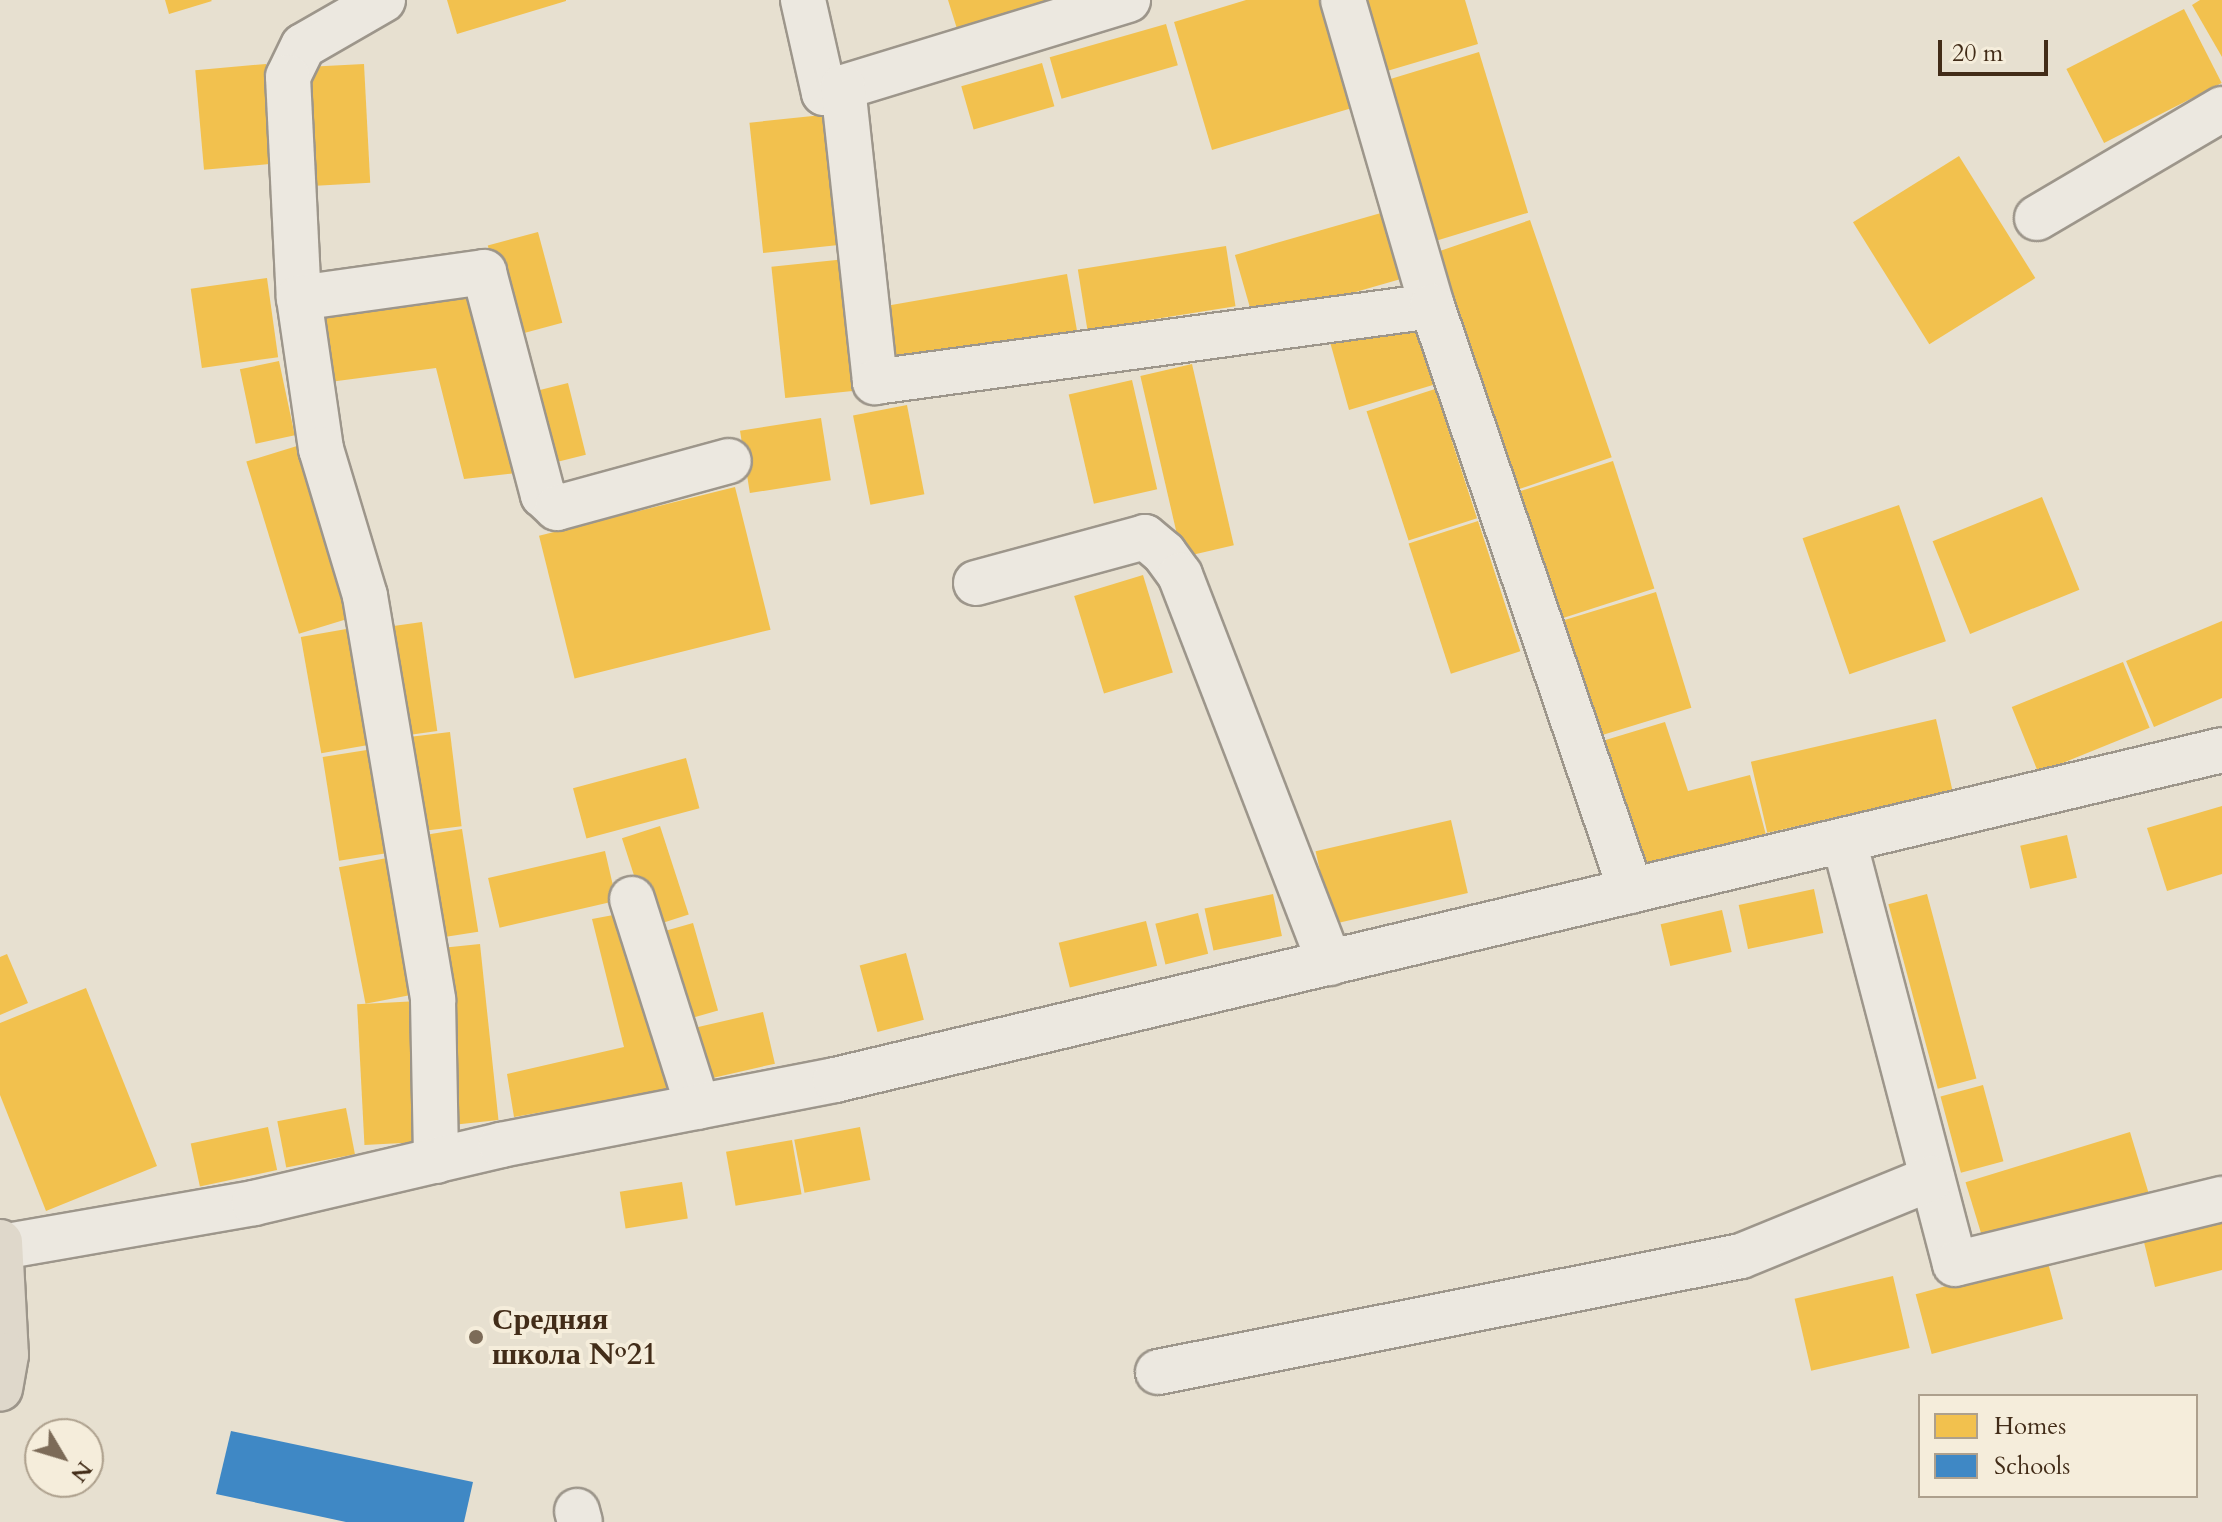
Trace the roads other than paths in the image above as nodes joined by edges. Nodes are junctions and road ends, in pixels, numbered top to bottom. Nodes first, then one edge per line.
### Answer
1 (383, 0) edge
2 (803, 0) edge
3 (1128, 0) edge
4 (1343, 0) edge
5 (843, 87) junction
6 (2222, 109) edge
7 (2037, 218) dead end
8 (299, 298) junction
9 (1432, 306) junction
10 (729, 461) dead end
11 (976, 583) dead end
12 (2222, 750) edge
13 (1844, 841) junction
14 (1631, 891) junction
15 (632, 899) dead end
16 (1330, 963) junction
17 (698, 1107) junction
18 (436, 1161) junction
19 (1932, 1178) junction
20 (2222, 1199) edge
21 (1, 1244) edge
22 (1158, 1372) dead end
23 (0, 1388) edge

1 - 8 street
2 - 5 street
3 - 5 street
4 - 9 street
5 - 9 street
6 - 7 street
8 - 10 street
8 - 18 street
9 - 14 street
11 - 16 street
12 - 13 street
13 - 14 street
13 - 19 street
14 - 16 street
15 - 17 street
16 - 17 street
17 - 18 street
18 - 21 street
19 - 20 street
19 - 22 street
21 - 23 main road

